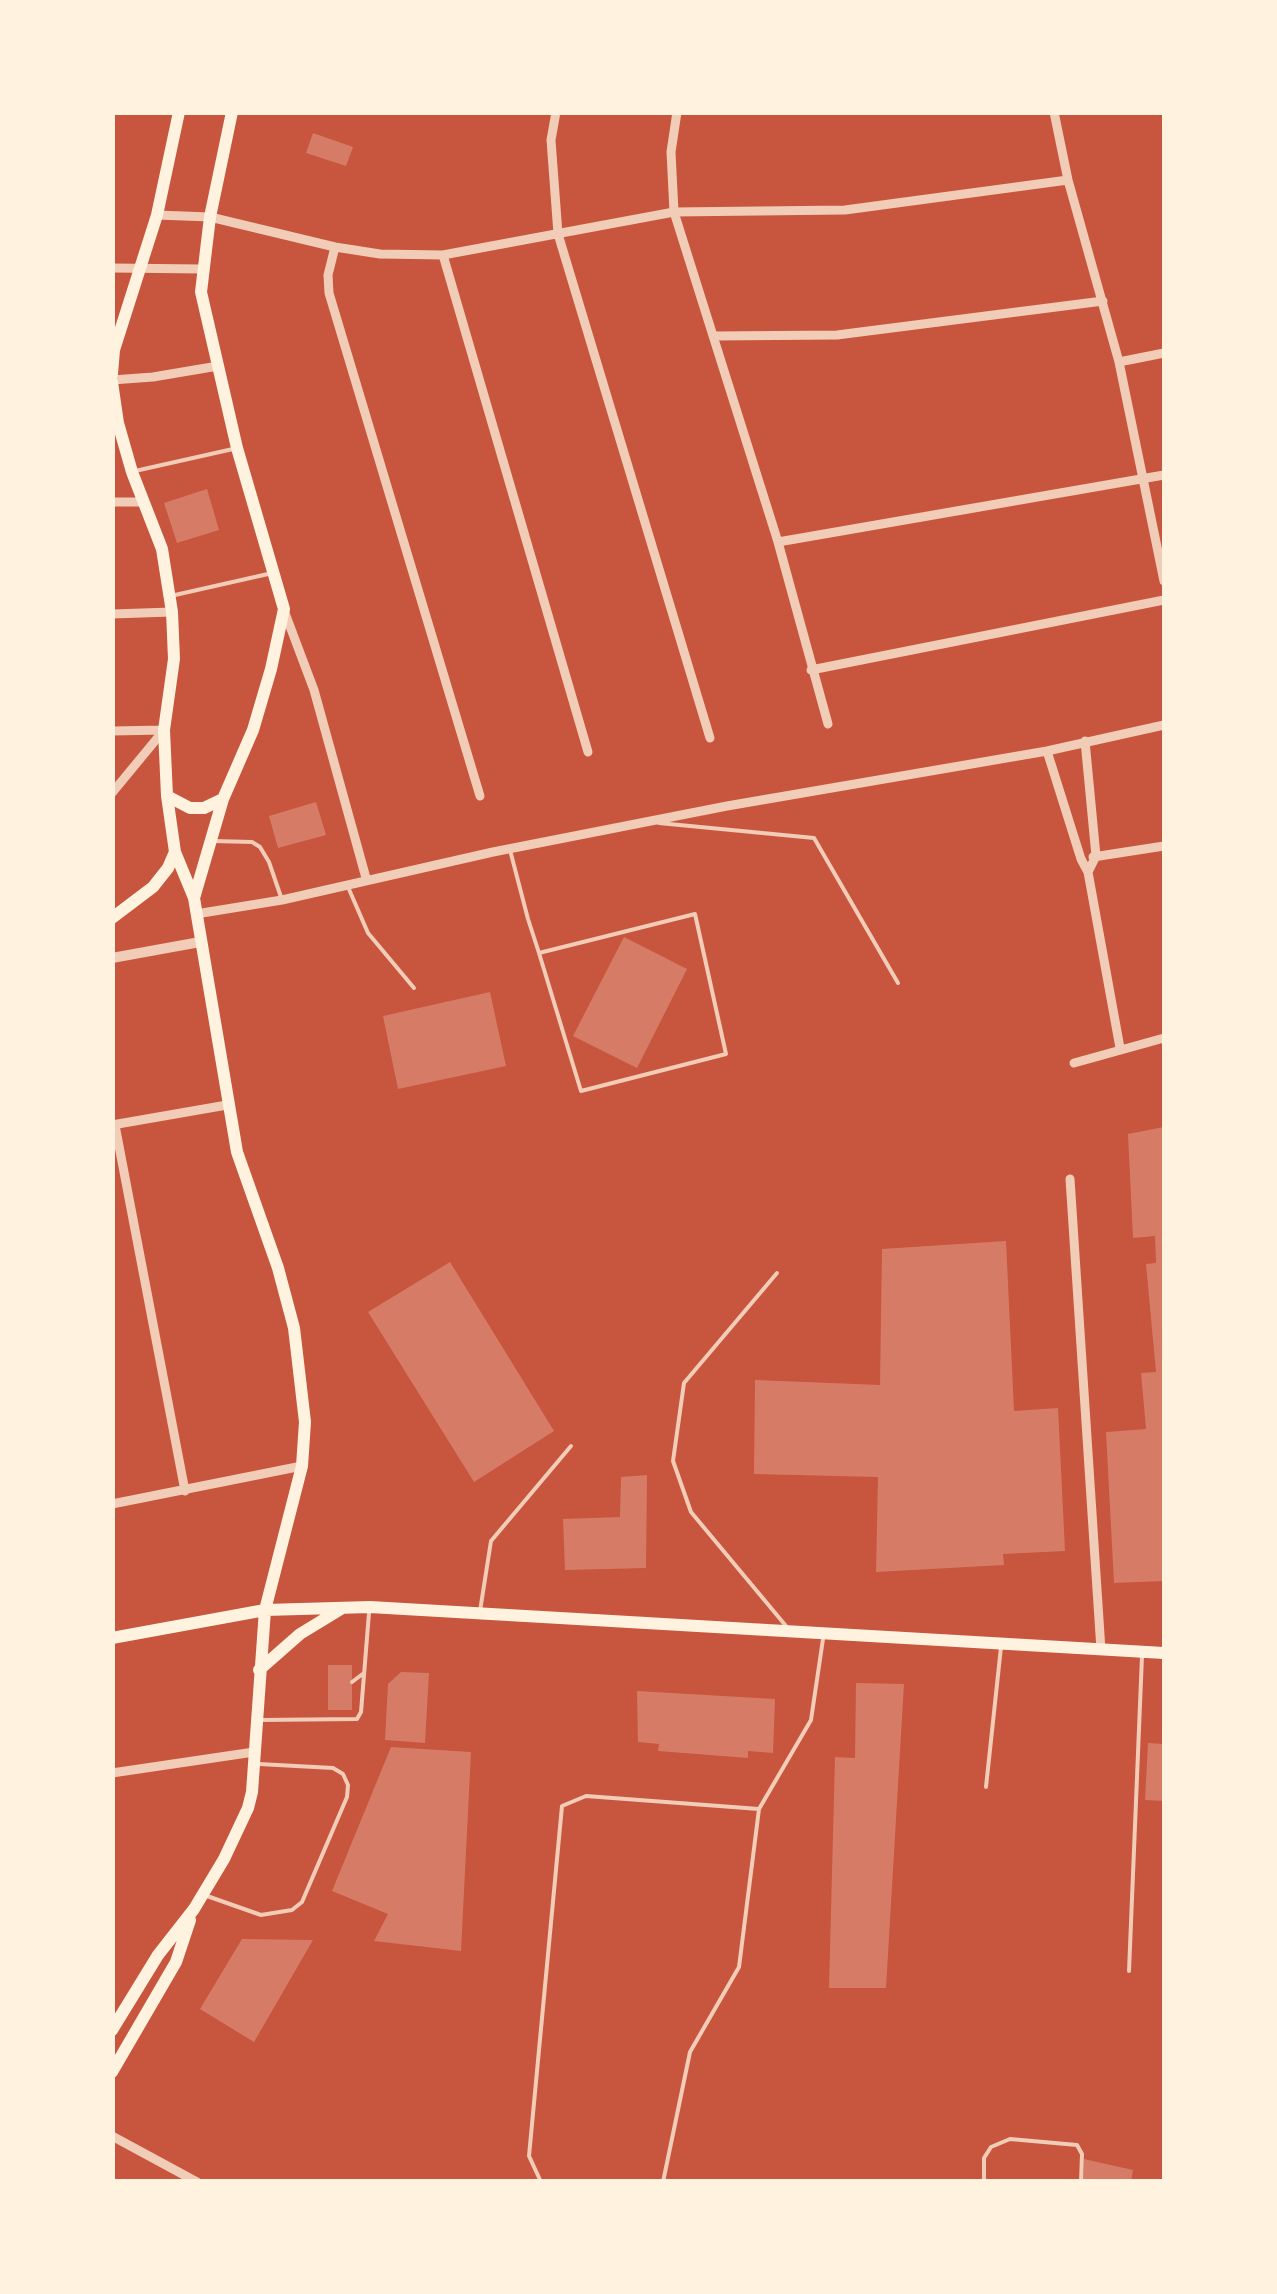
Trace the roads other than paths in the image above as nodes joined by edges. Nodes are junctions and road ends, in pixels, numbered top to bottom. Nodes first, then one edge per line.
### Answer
1 (179, 112) edge
2 (232, 112) edge
3 (556, 112) edge
4 (677, 112) edge
5 (1054, 112) edge
6 (1068, 180) junction
7 (674, 212) junction
8 (157, 215) junction
9 (210, 217) junction
10 (558, 234) junction
11 (335, 247) junction
12 (444, 255) junction
13 (112, 268) edge
14 (138, 268) junction
15 (202, 269) junction
16 (1102, 301) junction
17 (714, 336) junction
18 (1164, 354) edge
19 (1118, 362) junction
20 (218, 366) junction
21 (112, 379) edge
22 (237, 448) junction
23 (132, 472) junction
24 (1164, 476) edge
25 (1144, 480) junction
26 (112, 502) edge
27 (144, 502) junction
28 (778, 542) junction
29 (273, 572) junction
30 (1164, 581) edge
31 (170, 597) junction
32 (1164, 600) edge
33 (284, 609) junction
34 (172, 612) junction
35 (112, 614) edge
36 (811, 670) junction
37 (828, 724) dead end
38 (1164, 725) edge
39 (164, 730) junction
40 (112, 732) edge
41 (710, 738) dead end
42 (1084, 741) junction
43 (1046, 751) junction
44 (588, 752) dead end
45 (112, 792) edge
46 (167, 796) junction
47 (480, 796) dead end
48 (222, 799) junction
49 (649, 822) junction
50 (212, 841) junction
51 (1164, 846) edge
52 (509, 848) junction
53 (175, 852) junction
54 (1096, 856) junction
55 (1080, 859) junction
56 (1088, 872) junction
57 (366, 878) junction
58 (346, 883) junction
59 (194, 898) junction
60 (282, 900) junction
61 (196, 914) junction
62 (112, 918) edge
63 (200, 942) junction
64 (538, 953) junction
65 (112, 958) edge
66 (898, 983) dead end
67 (414, 988) dead end
68 (1164, 1038) edge
69 (1120, 1048) junction
70 (1074, 1063) dead end
71 (227, 1105) junction
72 (114, 1125) edge
73 (1070, 1179) dead end
74 (777, 1273) dead end
75 (571, 1446) dead end
76 (302, 1466) junction
77 (184, 1491) junction
78 (112, 1504) edge
79 (344, 1607) junction
80 (370, 1607) junction
81 (264, 1610) junction
82 (480, 1613) junction
83 (789, 1630) junction
84 (824, 1631) junction
85 (112, 1638) edge
86 (1002, 1642) junction
87 (1102, 1650) junction
88 (1142, 1652) junction
89 (1164, 1653) edge
90 (260, 1670) junction
91 (365, 1672) junction
92 (352, 1682) dead end
93 (255, 1720) junction
94 (254, 1758) junction
95 (113, 1773) edge
96 (986, 1787) dead end
97 (759, 1809) junction
98 (203, 1894) junction
99 (194, 1909) junction
100 (1129, 1971) dead end
101 (112, 2030) edge
102 (112, 2072) edge
103 (112, 2136) edge
104 (198, 2182) edge
105 (541, 2182) edge
106 (663, 2182) edge
107 (984, 2182) edge
108 (1081, 2182) edge

1 - 8 main road
2 - 9 main road
3 - 10 street
4 - 7 street
5 - 6 street
6 - 7 street
6 - 16 street
7 - 10 street
7 - 17 street
8 - 9 street
8 - 14 main road
9 - 11 street
9 - 15 main road
10 - 12 street
10 - 41 street
11 - 12 street
11 - 47 street
12 - 44 street
13 - 14 street
14 - 15 street
14 - 21 main road
15 - 20 main road
16 - 17 street
16 - 19 street
17 - 28 street
18 - 19 street
19 - 25 street
20 - 21 street
20 - 22 main road
21 - 23 main road
22 - 23 lane
22 - 29 main road
23 - 27 main road
24 - 25 street
25 - 28 street
25 - 30 street
26 - 27 street
27 - 31 main road
28 - 36 street
29 - 31 lane
29 - 33 main road
31 - 34 main road
32 - 36 street
33 - 48 main road
33 - 57 street
34 - 35 street
34 - 39 main road
36 - 37 street
38 - 42 street
39 - 40 street
39 - 45 street
39 - 46 main road
42 - 43 street
42 - 54 street
43 - 49 street
43 - 55 street
46 - 48 main road
46 - 53 main road
48 - 50 main road
49 - 52 street
49 - 66 lane
50 - 59 main road
50 - 60 lane
51 - 54 street
52 - 57 street
52 - 64 lane
53 - 59 main road
53 - 62 main road
54 - 55 street
54 - 56 street
55 - 56 street
56 - 69 street
57 - 58 street
58 - 60 street
58 - 67 lane
59 - 61 main road
60 - 61 street
61 - 63 main road
63 - 65 street
63 - 71 main road
64 - 64 lane
68 - 69 street
69 - 70 street
71 - 72 street
71 - 76 main road
72 - 77 street
73 - 87 street
74 - 83 lane
75 - 82 lane
76 - 77 street
76 - 81 main road
77 - 78 street
79 - 80 main road
79 - 81 main road
79 - 90 main road
80 - 82 main road
80 - 91 lane
81 - 85 main road
81 - 90 main road
82 - 83 main road
83 - 84 main road
84 - 86 main road
84 - 97 lane
86 - 87 main road
86 - 96 lane
87 - 88 main road
88 - 89 main road
88 - 100 lane
90 - 93 main road
91 - 92 lane
91 - 93 lane
93 - 94 main road
94 - 95 street
94 - 98 main road
94 - 98 lane
97 - 105 lane
97 - 106 lane
98 - 99 main road
99 - 101 main road
99 - 102 main road
103 - 104 street
107 - 108 lane

